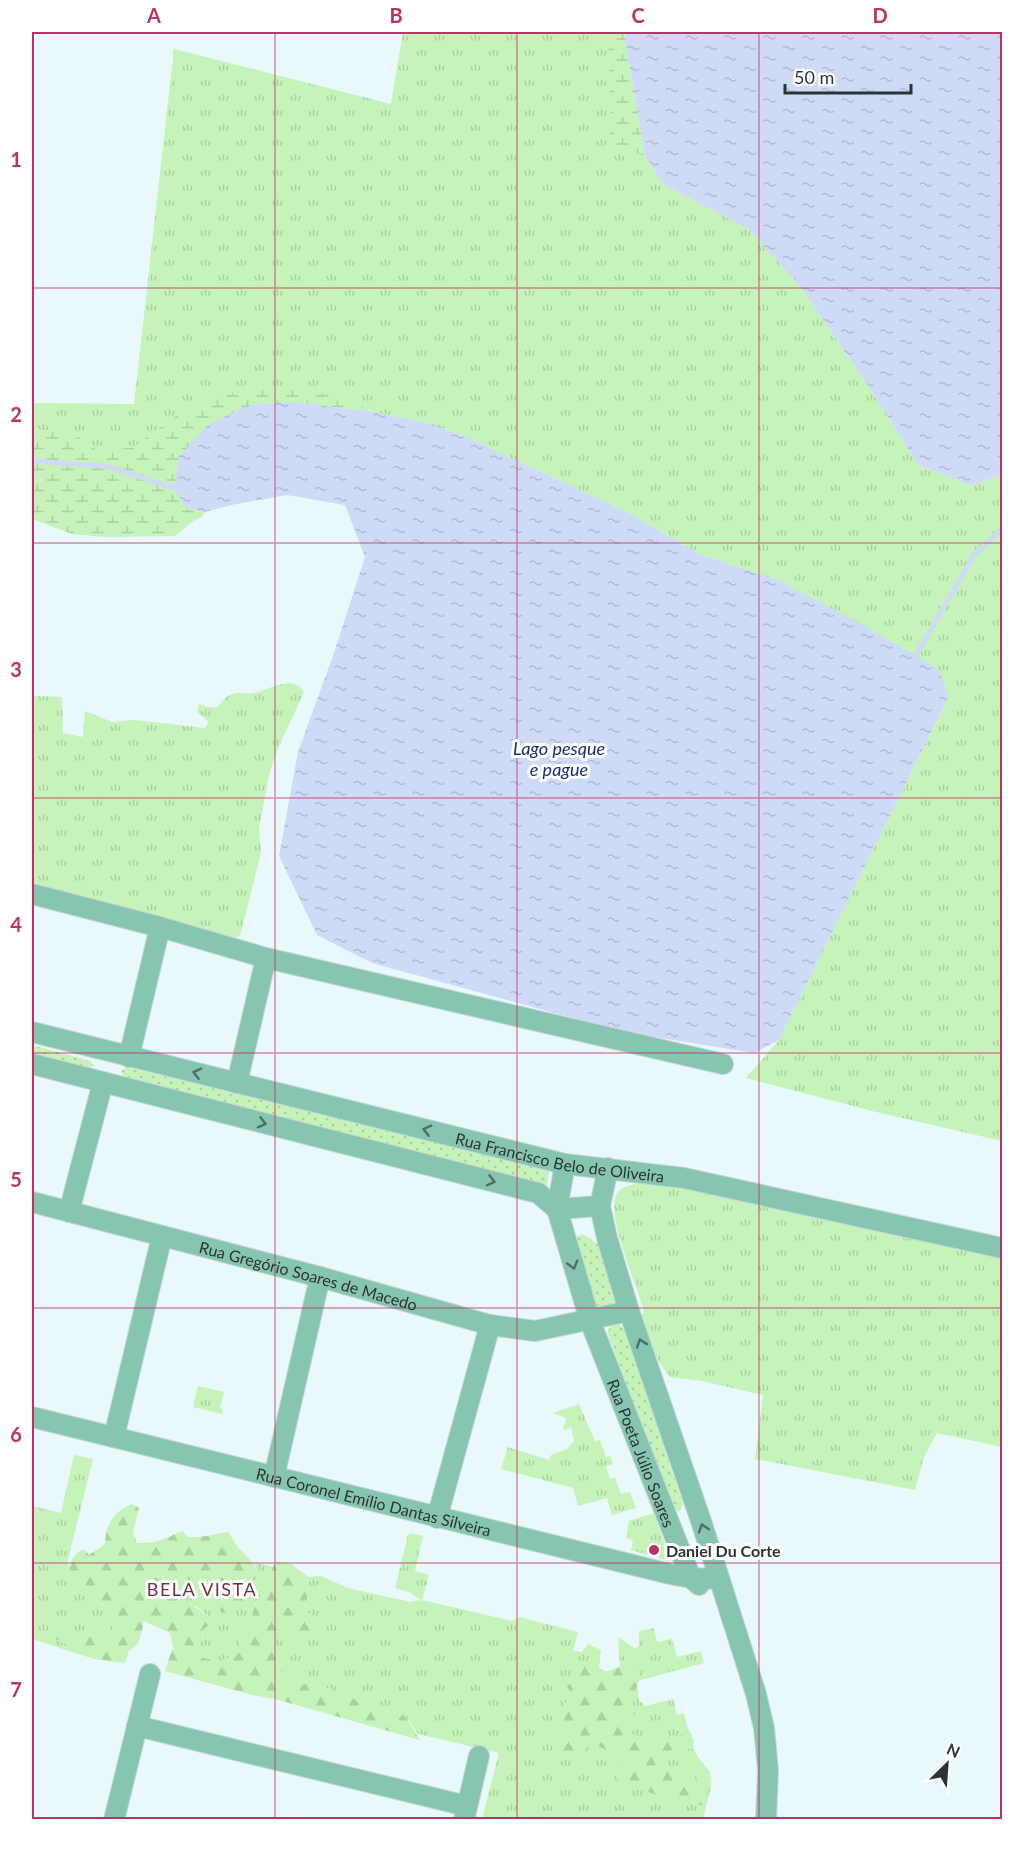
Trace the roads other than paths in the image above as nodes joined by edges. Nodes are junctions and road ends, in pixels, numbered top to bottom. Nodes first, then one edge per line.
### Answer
1 (32, 894) edge
2 (160, 927) junction
3 (266, 958) junction
4 (32, 1032) edge
5 (98, 1048) junction
6 (125, 1055) junction
7 (32, 1064) edge
8 (723, 1064) dead end
9 (102, 1082) junction
10 (237, 1083) junction
11 (565, 1164) junction
12 (608, 1168) junction
13 (32, 1202) edge
14 (600, 1206) junction
15 (557, 1209) junction
16 (69, 1212) junction
17 (162, 1236) junction
18 (1002, 1248) edge
19 (320, 1277) junction
20 (629, 1311) junction
21 (590, 1321) junction
22 (490, 1324) junction
23 (32, 1417) edge
24 (114, 1437) junction
25 (274, 1478) junction
26 (436, 1518) junction
27 (691, 1578) junction
28 (719, 1579) junction
29 (726, 1604) junction
30 (150, 1674) dead end
31 (137, 1726) junction
32 (479, 1756) dead end
33 (466, 1813) edge
34 (114, 1820) edge
35 (766, 1820) edge

1 - 2 street
2 - 3 street
2 - 6 street
3 - 8 street
3 - 10 street
4 - 5 street, Rua Francisco Belo de Oliveira
5 - 6 street, Rua Francisco Belo de Oliveira
5 - 9 street
6 - 9 street
10 -> 6 street, Rua Francisco Belo de Oliveira
7 - 9 street, Rua Francisco Belo de Oliveira
9 -> 15 street, Rua Francisco Belo de Oliveira
9 - 16 street
11 -> 10 street, Rua Francisco Belo de Oliveira
11 - 12 street, Rua Francisco Belo de Oliveira
11 - 15 street, Rua Poeta Júlio Soares
12 - 14 street, Rua Poeta Júlio Soares
12 - 18 street, Rua Francisco Belo de Oliveira
13 - 16 street, Rua Gregório Soares de Macedo
14 - 15 street
14 - 20 street, Rua Poeta Júlio Soares
15 -> 21 street, Rua Poeta Júlio Soares
16 - 17 street, Rua Gregório Soares de Macedo
17 - 19 street, Rua Gregório Soares de Macedo
17 - 24 street
19 - 22 street, Rua Gregório Soares de Macedo
19 - 25 street
20 - 21 street
28 -> 20 street, Rua Poeta Júlio Soares
21 - 22 street, Rua Gregório Soares de Macedo
21 - 27 street, Rua Poeta Júlio Soares
22 - 26 street
23 - 24 street, Rua Coronel Emílio Dantas Silveira
24 - 25 street, Rua Coronel Emílio Dantas Silveira
25 - 26 street, Rua Coronel Emílio Dantas Silveira
26 - 27 street, Rua Coronel Emílio Dantas Silveira
27 - 28 street, Rua Coronel Emílio Dantas Silveira
27 - 29 street
28 - 29 street, Rua Poeta Júlio Soares
29 - 35 street, Rua Poeta Júlio Soares
30 - 31 street
31 - 33 street
31 - 34 street
32 - 33 street

